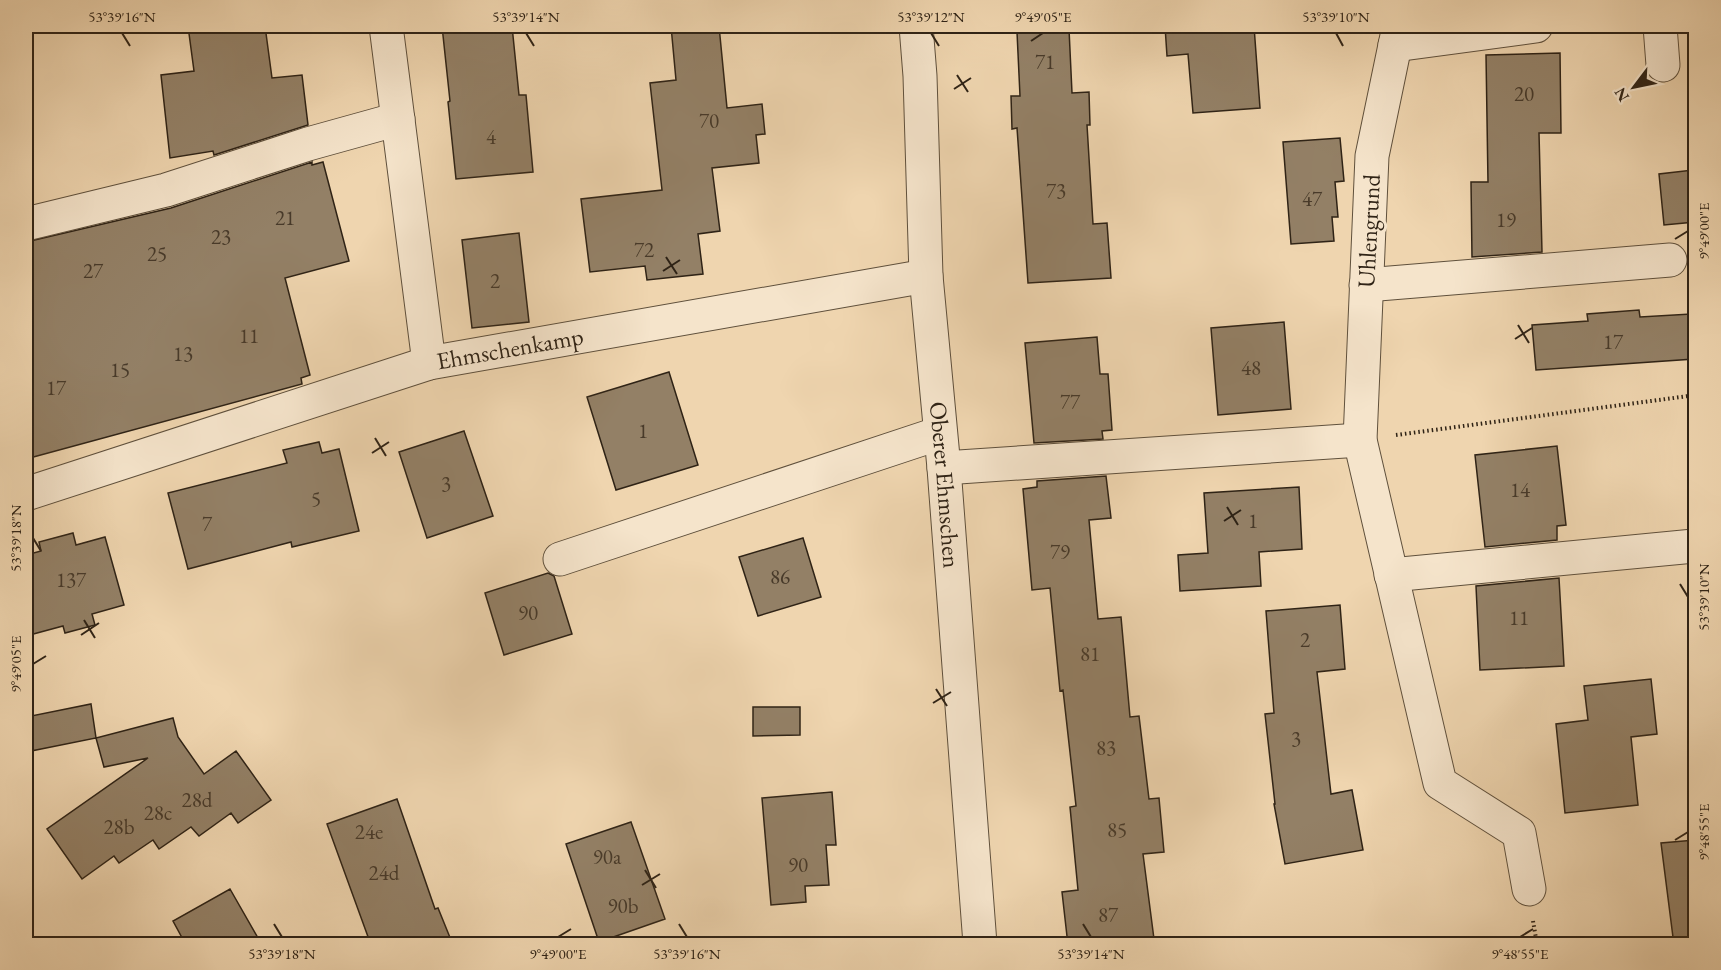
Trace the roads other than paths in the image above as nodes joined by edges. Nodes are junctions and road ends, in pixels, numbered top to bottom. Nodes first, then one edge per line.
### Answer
1 (386, 26) edge
2 (916, 26) edge
3 (1536, 26) edge
4 (1660, 26) edge
5 (1397, 35) edge
6 (1664, 65) dead end
7 (398, 119) junction
8 (26, 224) edge
9 (1670, 260) dead end
10 (926, 276) junction
11 (1366, 285) junction
12 (429, 363) junction
13 (940, 434) junction
14 (1360, 440) junction
15 (944, 468) junction
16 (26, 494) edge
17 (1694, 546) dead end
18 (560, 559) dead end
19 (1391, 575) junction
20 (1529, 889) dead end
21 (980, 945) edge

1 - 7 street, Ehmschenkamp
2 - 10 street, Oberer Ehmschen
3 - 5 street
4 - 6 street
5 - 11 street, Uhlengrund
7 - 8 street
7 - 12 street, Ehmschenkamp
9 - 11 street
10 - 12 street, Ehmschenkamp
10 - 13 street, Oberer Ehmschen
11 - 14 street, Uhlengrund
12 - 16 street
13 - 15 street, Oberer Ehmschen
13 - 18 street
14 - 15 street
14 - 19 street, Uhlengrund
15 - 21 street, Oberer Ehmschen
17 - 19 street
19 - 20 street, Uhlengrund

